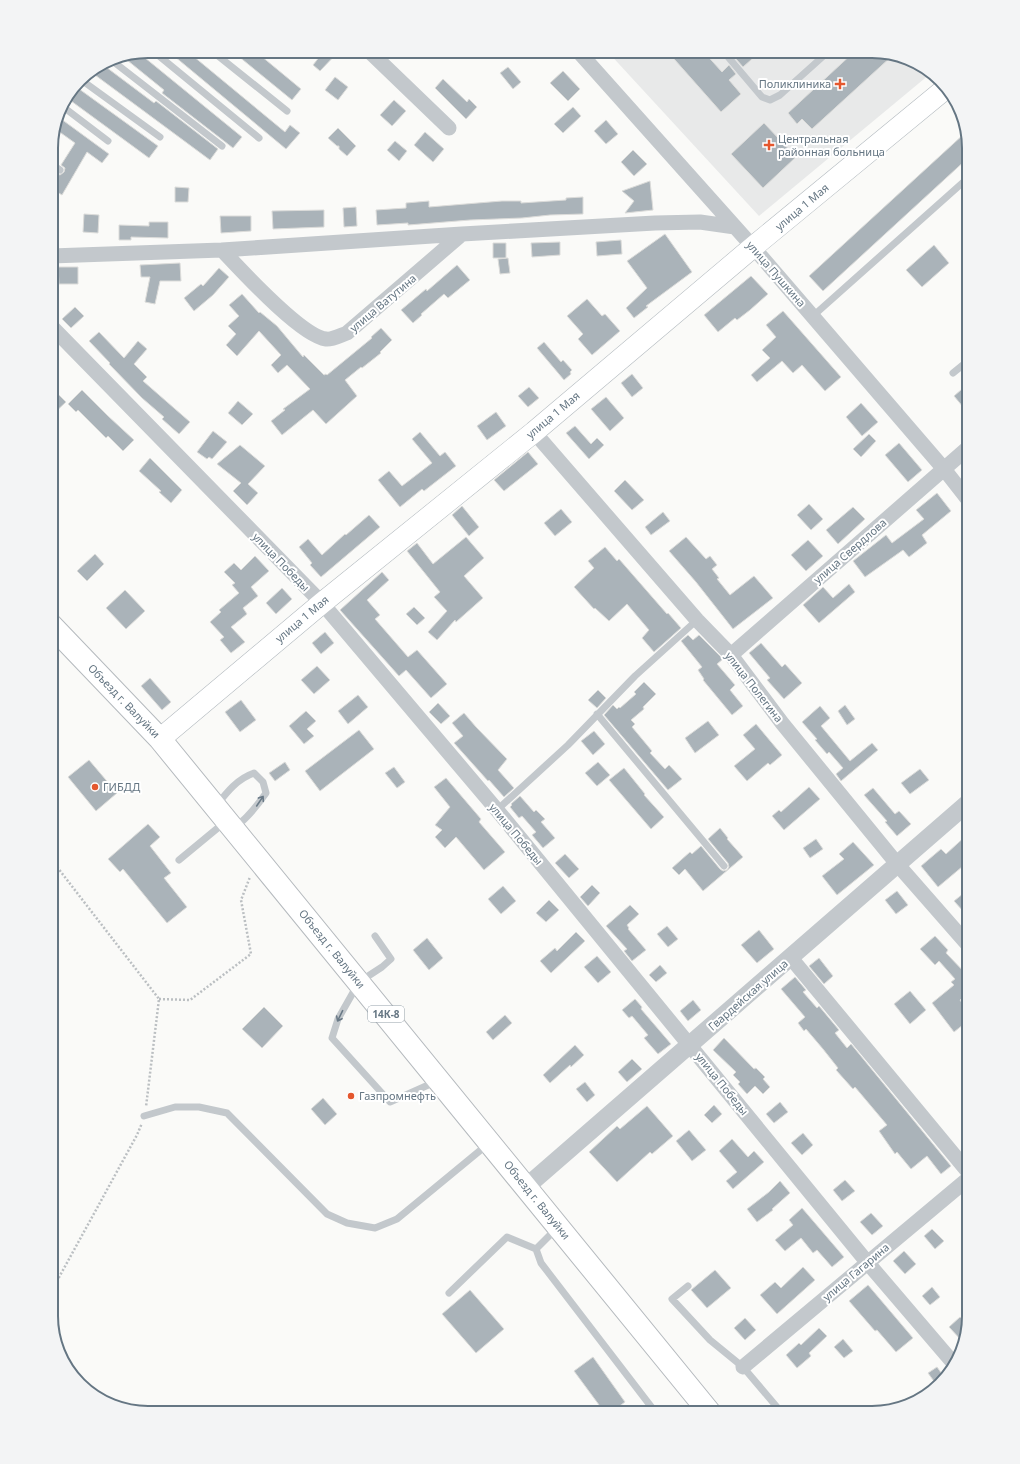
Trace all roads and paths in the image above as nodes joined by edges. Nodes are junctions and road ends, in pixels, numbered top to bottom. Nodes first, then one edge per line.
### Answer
1 (162, 58) edge
2 (221, 58) edge
3 (375, 58) edge
4 (584, 58) edge
5 (729, 58) edge
6 (821, 58) edge
7 (117, 64) edge
8 (85, 83) edge
9 (941, 91) edge
10 (67, 110) edge
11 (287, 111) dead end
12 (449, 128) dead end
13 (160, 137) dead end
14 (259, 138) dead end
15 (108, 141) dead end
16 (222, 146) dead end
17 (962, 183) edge
18 (735, 227) junction
19 (462, 234) junction
20 (753, 247) junction
21 (222, 250) junction
22 (58, 256) edge
23 (813, 316) junction
24 (58, 333) edge
25 (962, 366) edge
26 (953, 373) dead end
27 (534, 432) junction
28 (962, 453) edge
29 (944, 469) junction
30 (962, 492) edge
31 (322, 603) junction
32 (697, 620) junction
33 (58, 632) edge
34 (731, 655) junction
35 (597, 714) junction
36 (160, 739) junction
37 (962, 808) edge
38 (497, 810) junction
39 (225, 819) junction
40 (257, 858) junction
41 (179, 860) dead end
42 (898, 865) junction
43 (724, 866) dead end
44 (58, 868) edge
45 (375, 936) dead end
46 (962, 938) edge
47 (791, 958) junction
48 (359, 982) junction
49 (158, 999) junction
50 (690, 1045) junction
51 (439, 1080) junction
52 (144, 1116) junction
53 (490, 1142) junction
54 (962, 1165) edge
55 (962, 1184) edge
56 (526, 1187) junction
57 (558, 1226) junction
58 (536, 1249) junction
59 (867, 1262) junction
60 (58, 1279) edge
61 (688, 1286) dead end
62 (449, 1293) dead end
63 (951, 1360) edge
64 (744, 1367) junction
65 (651, 1406) edge
66 (704, 1406) edge
67 (776, 1406) edge

1 - 14 lane
2 - 11 lane
3 - 12 street
4 - 18 street, улица Пушкина
5 - 6 lane
7 - 16 lane
8 - 13 lane
9 - 20 main road, улица 1 Мая
10 - 15 lane
17 - 23 lane
18 - 19 street
18 - 20 street, улица Пушкина
19 - 21 street
19 - 21 street, улица Ватутина
20 - 23 street, улица Пушкина
20 - 27 main road, улица 1 Мая
21 - 22 street
23 - 29 street, улица Пушкина
24 - 31 street, улица Победы
25 - 26 lane
27 - 31 main road, улица 1 Мая
27 - 32 street, улица Полегина
28 - 29 street, улица Свердлова
29 - 30 street, улица Пушкина
29 - 34 street, улица Свердлова
31 - 36 main road, улица 1 Мая
31 - 38 street, улица Победы
32 - 34 street, улица Полегина
32 - 35 lane
33 - 36 main road, Объезд г. Валуйки / 14К-8
34 - 42 street, улица Полегина
35 - 38 lane
35 - 43 lane
36 - 39 main road, Объезд г. Валуйки / 14К-8
37 - 42 street, Гвардейская улица
38 - 50 street, улица Победы
39 -> 39 lane
39 - 40 main road, Объезд г. Валуйки / 14К-8
39 - 41 lane
40 - 48 main road, Объезд г. Валуйки / 14К-8
40 - 49 path
42 - 46 street, улица Полегина
42 - 47 street, Гвардейская улица
44 - 49 path
45 - 48 lane
47 - 50 street, Гвардейская улица
47 - 54 street
48 - 51 main road, Объезд г. Валуйки / 14К-8
48 -> 51 lane
49 - 52 path
50 - 56 street, Гвардейская улица
50 - 59 street, улица Победы
51 - 53 main road, Объезд г. Валуйки / 14К-8
52 - 53 lane
52 - 60 path
53 - 56 main road, Объезд г. Валуйки / 14К-8
55 - 59 street, улица Гагарина
56 - 57 main road, Объезд г. Валуйки / 14К-8
57 - 58 lane
57 - 66 main road, Объезд г. Валуйки / 14К-8
58 - 62 lane
58 - 65 lane
59 - 63 street, улица Победы
59 - 64 street, улица Гагарина
61 - 64 lane
64 - 67 lane

